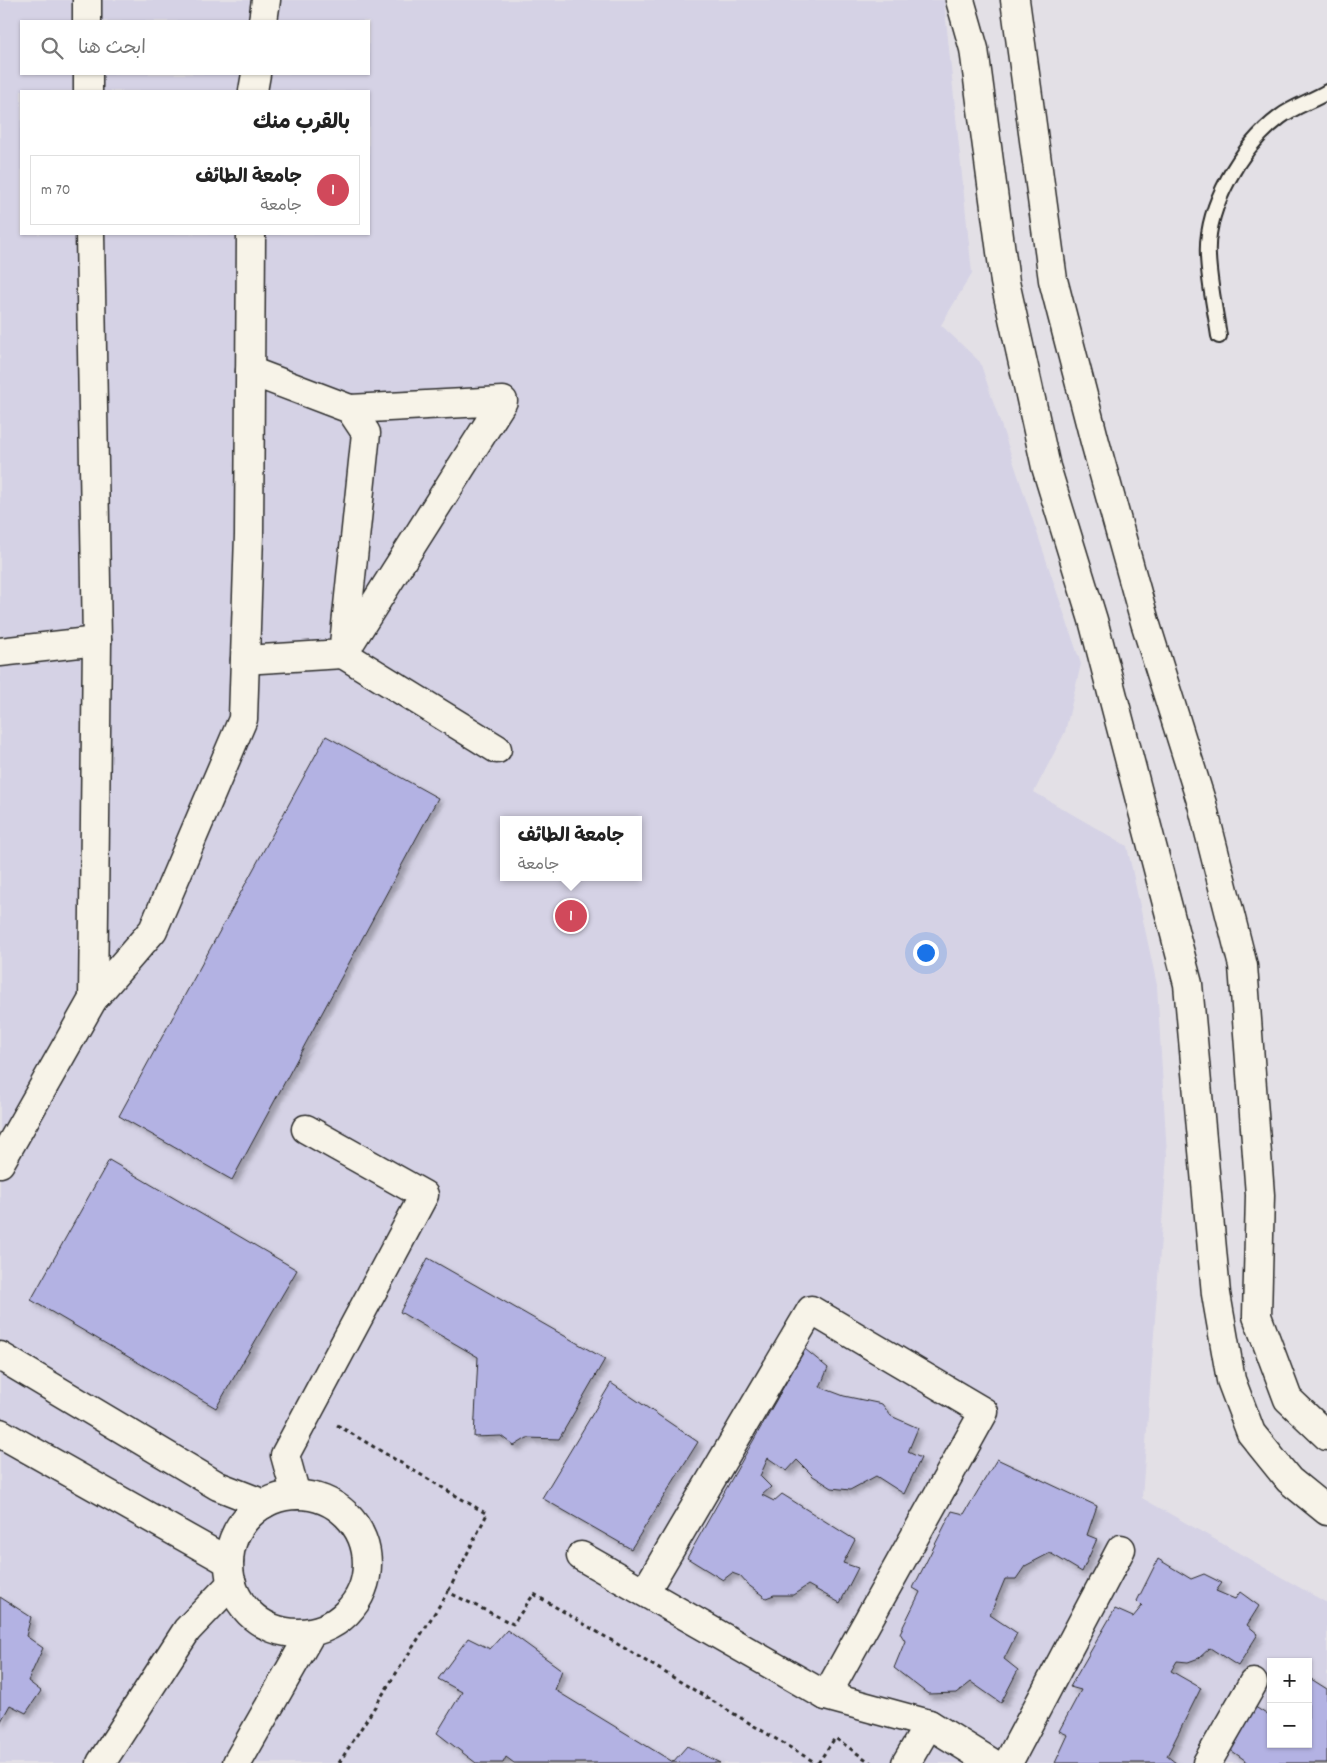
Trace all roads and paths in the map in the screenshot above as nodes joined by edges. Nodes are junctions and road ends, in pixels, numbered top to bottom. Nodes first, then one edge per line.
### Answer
1 (87, 0) edge
2 (266, 0) edge
3 (960, 0) edge
4 (1015, 0) edge
5 (87, 20) edge
6 (263, 20) edge
7 (88, 75) edge
8 (256, 75) edge
9 (88, 90) edge
10 (254, 90) edge
11 (1327, 92) edge
12 (90, 235) edge
13 (251, 235) edge
14 (1219, 336) dead end
15 (250, 371) junction
16 (350, 409) junction
17 (97, 641) junction
18 (0, 652) edge
19 (343, 654) junction
20 (245, 660) junction
21 (497, 749) dead end
22 (93, 999) junction
23 (306, 1129) dead end
24 (0, 1163) edge
25 (0, 1356) edge
26 (309, 1409) junction
27 (0, 1433) edge
28 (1327, 1436) edge
29 (296, 1495) junction
30 (264, 1504) junction
31 (1327, 1511) edge
32 (1121, 1549) dead end
33 (580, 1556) dead end
34 (230, 1573) junction
35 (448, 1592) junction
36 (645, 1592) junction
37 (310, 1633) junction
38 (1253, 1683) dead end
39 (826, 1696) junction
40 (929, 1724) junction
41 (101, 1763) edge
42 (237, 1763) edge
43 (339, 1763) edge
44 (817, 1763) edge
45 (871, 1763) edge
46 (906, 1763) edge
47 (992, 1763) edge
48 (1008, 1763) edge
49 (1207, 1763) edge

1 - 5 street
2 - 6 street
3 - 31 street
4 - 28 street
7 - 9 street
8 - 10 street
11 - 14 lane
12 - 17 street
13 - 15 street
15 - 16 street
15 - 20 street
16 - 19 street
16 - 19 street
17 - 18 street
17 - 22 street
19 - 20 street
19 - 21 street
20 - 22 street
22 - 24 street
23 - 26 street
25 - 30 street
26 - 29 street
26 - 35 path
27 - 34 street
29 - 30 street
29 - 37 street
30 - 34 street
32 - 48 street
33 - 36 street
34 - 37 street
34 - 41 street
35 - 43 path
35 - 44 path
36 - 39 street
36 - 39 street
37 - 42 street
38 - 49 street
39 - 40 street
40 - 46 street
40 - 47 street
44 - 45 path

